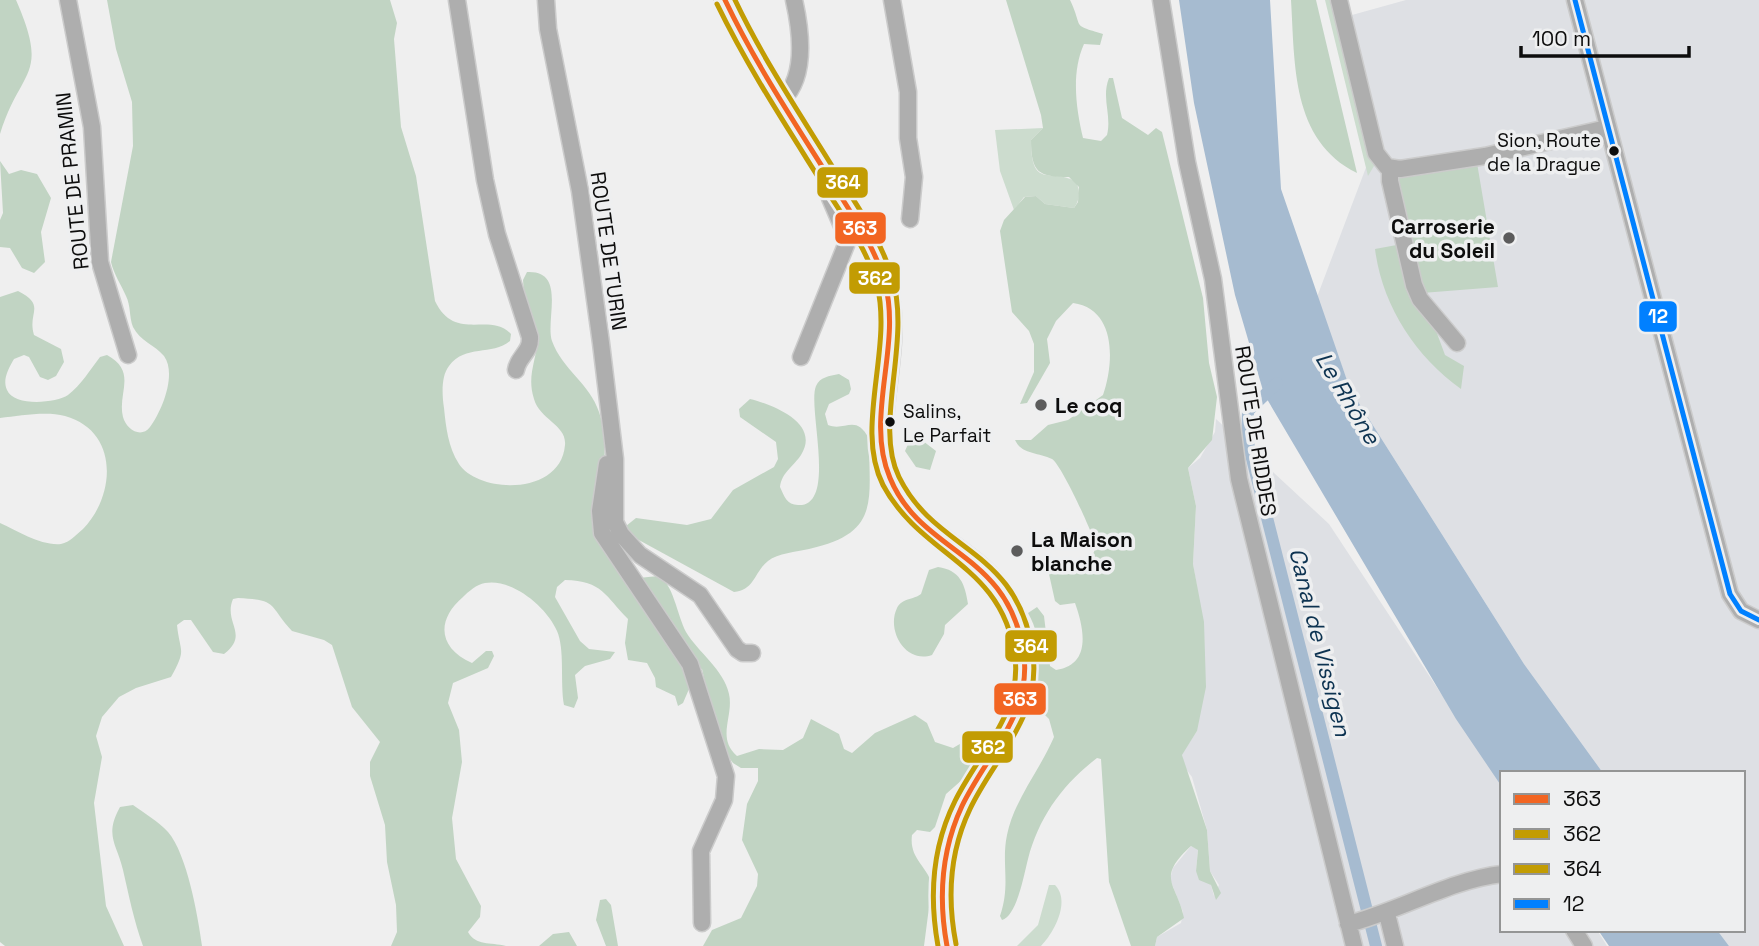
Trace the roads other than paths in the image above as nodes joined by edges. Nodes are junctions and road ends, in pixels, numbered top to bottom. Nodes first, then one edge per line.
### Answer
1 (68, 0) edge
2 (457, 0) edge
3 (546, 0) edge
4 (725, 0) edge
5 (794, 0) edge
6 (892, 0) edge
7 (1161, 0) edge
8 (1339, 0) edge
9 (1574, 0) edge
10 (782, 100) junction
11 (1607, 128) junction
12 (1390, 168) junction
13 (836, 190) junction
14 (910, 219) dead end
15 (1457, 343) dead end
16 (128, 355) dead end
17 (801, 357) dead end
18 (516, 370) dead end
19 (611, 444) junction
20 (1759, 620) edge
21 (752, 653) dead end
22 (1500, 874) edge
23 (1387, 914) junction
24 (702, 923) dead end
25 (1348, 924) junction
26 (947, 946) edge
27 (1354, 946) edge
28 (1395, 946) edge

1 - 16 street, ROUTE DE PRAMIN
2 - 18 street
3 - 19 street, ROUTE DE TURIN
4 - 10 main road
5 - 10 street
6 - 14 street
7 - 25 street, ROUTE DE RIDDES
8 - 12 street
9 - 11 street
10 - 13 main road
11 - 12 street
11 - 20 street
12 - 15 street
13 - 17 street
13 - 26 main road
19 - 21 street, ROUTE DE TURIN
19 - 24 street
22 - 23 street
23 - 25 street
23 - 28 street
25 - 27 street, ROUTE DE RIDDES

